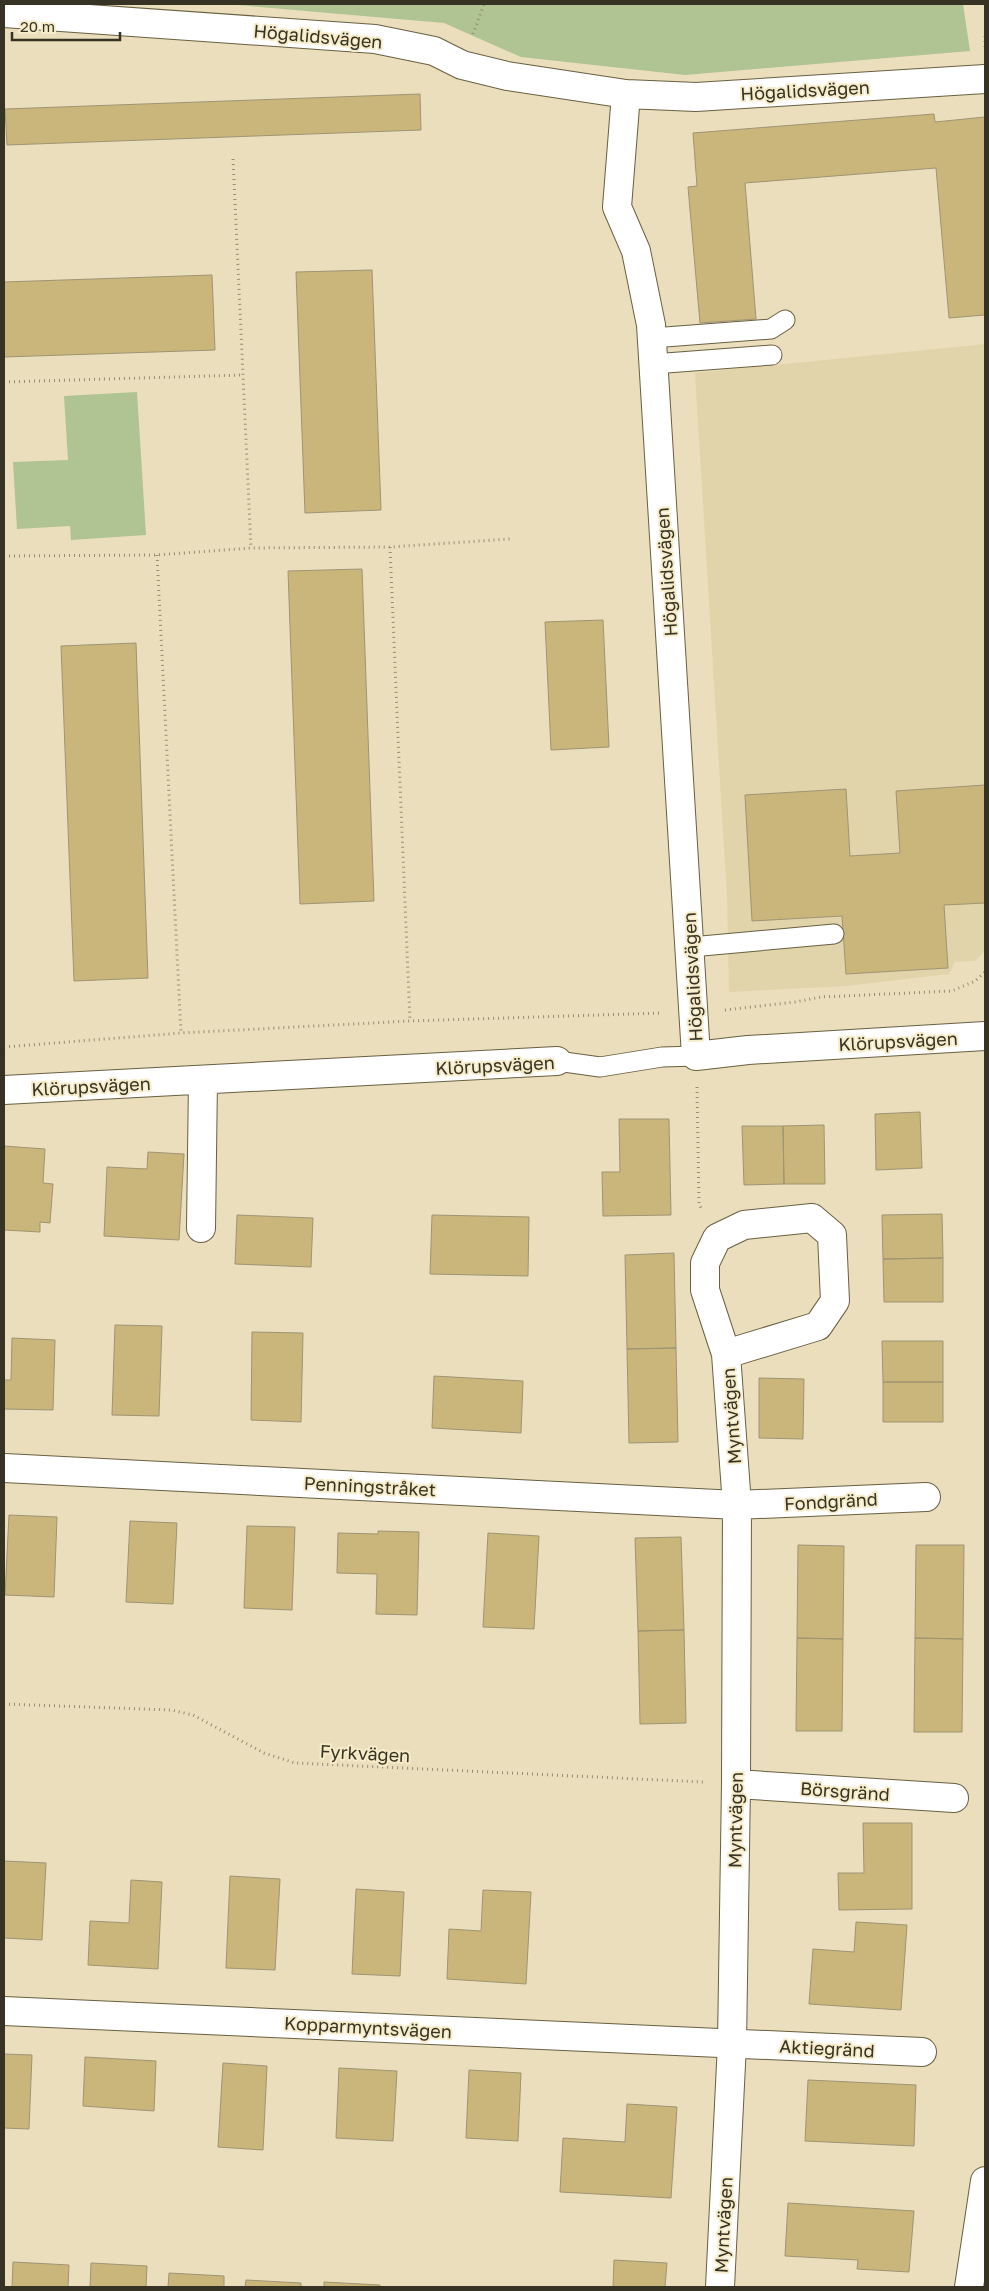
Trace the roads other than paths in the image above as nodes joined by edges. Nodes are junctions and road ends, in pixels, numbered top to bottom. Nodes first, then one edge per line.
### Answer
1 (4, 13) edge
2 (985, 79) edge
3 (626, 94) junction
4 (786, 320) dead end
5 (652, 338) junction
6 (772, 355) dead end
7 (653, 364) junction
8 (834, 934) dead end
9 (691, 947) junction
10 (985, 1036) edge
11 (696, 1056) junction
12 (557, 1061) joint
13 (203, 1080) junction
14 (4, 1090) edge
15 (201, 1228) dead end
16 (726, 1354) junction
17 (4, 1468) edge
18 (926, 1497) dead end
19 (737, 1505) junction
20 (736, 1784) junction
21 (954, 1798) dead end
22 (4, 2011) edge
23 (732, 2044) junction
24 (922, 2052) dead end
25 (985, 2181) edge
26 (720, 2287) edge
27 (970, 2287) edge

1 - 3 street, Högalidsvägen
2 - 3 street, Högalidsvägen
3 - 5 street, Högalidsvägen
4 - 5 lane
5 - 7 street, Högalidsvägen
6 - 7 lane
7 - 9 street, Högalidsvägen
8 - 9 lane
9 - 11 street, Högalidsvägen
10 - 11 street, Klörupsvägen
11 - 12 lane, Klörupsvägen
12 - 13 street, Klörupsvägen
13 - 14 street, Klörupsvägen
13 - 15 street
16 - 16 street, Myntvägen
16 - 19 street, Myntvägen
17 - 19 street, Penningstråket
18 - 19 street, Fondgränd
19 - 20 street, Myntvägen
20 - 21 street, Börsgränd
20 - 23 street, Myntvägen
22 - 23 street, Kopparmyntsvägen
23 - 24 street, Aktiegränd
23 - 26 street, Myntvägen
25 - 27 street

